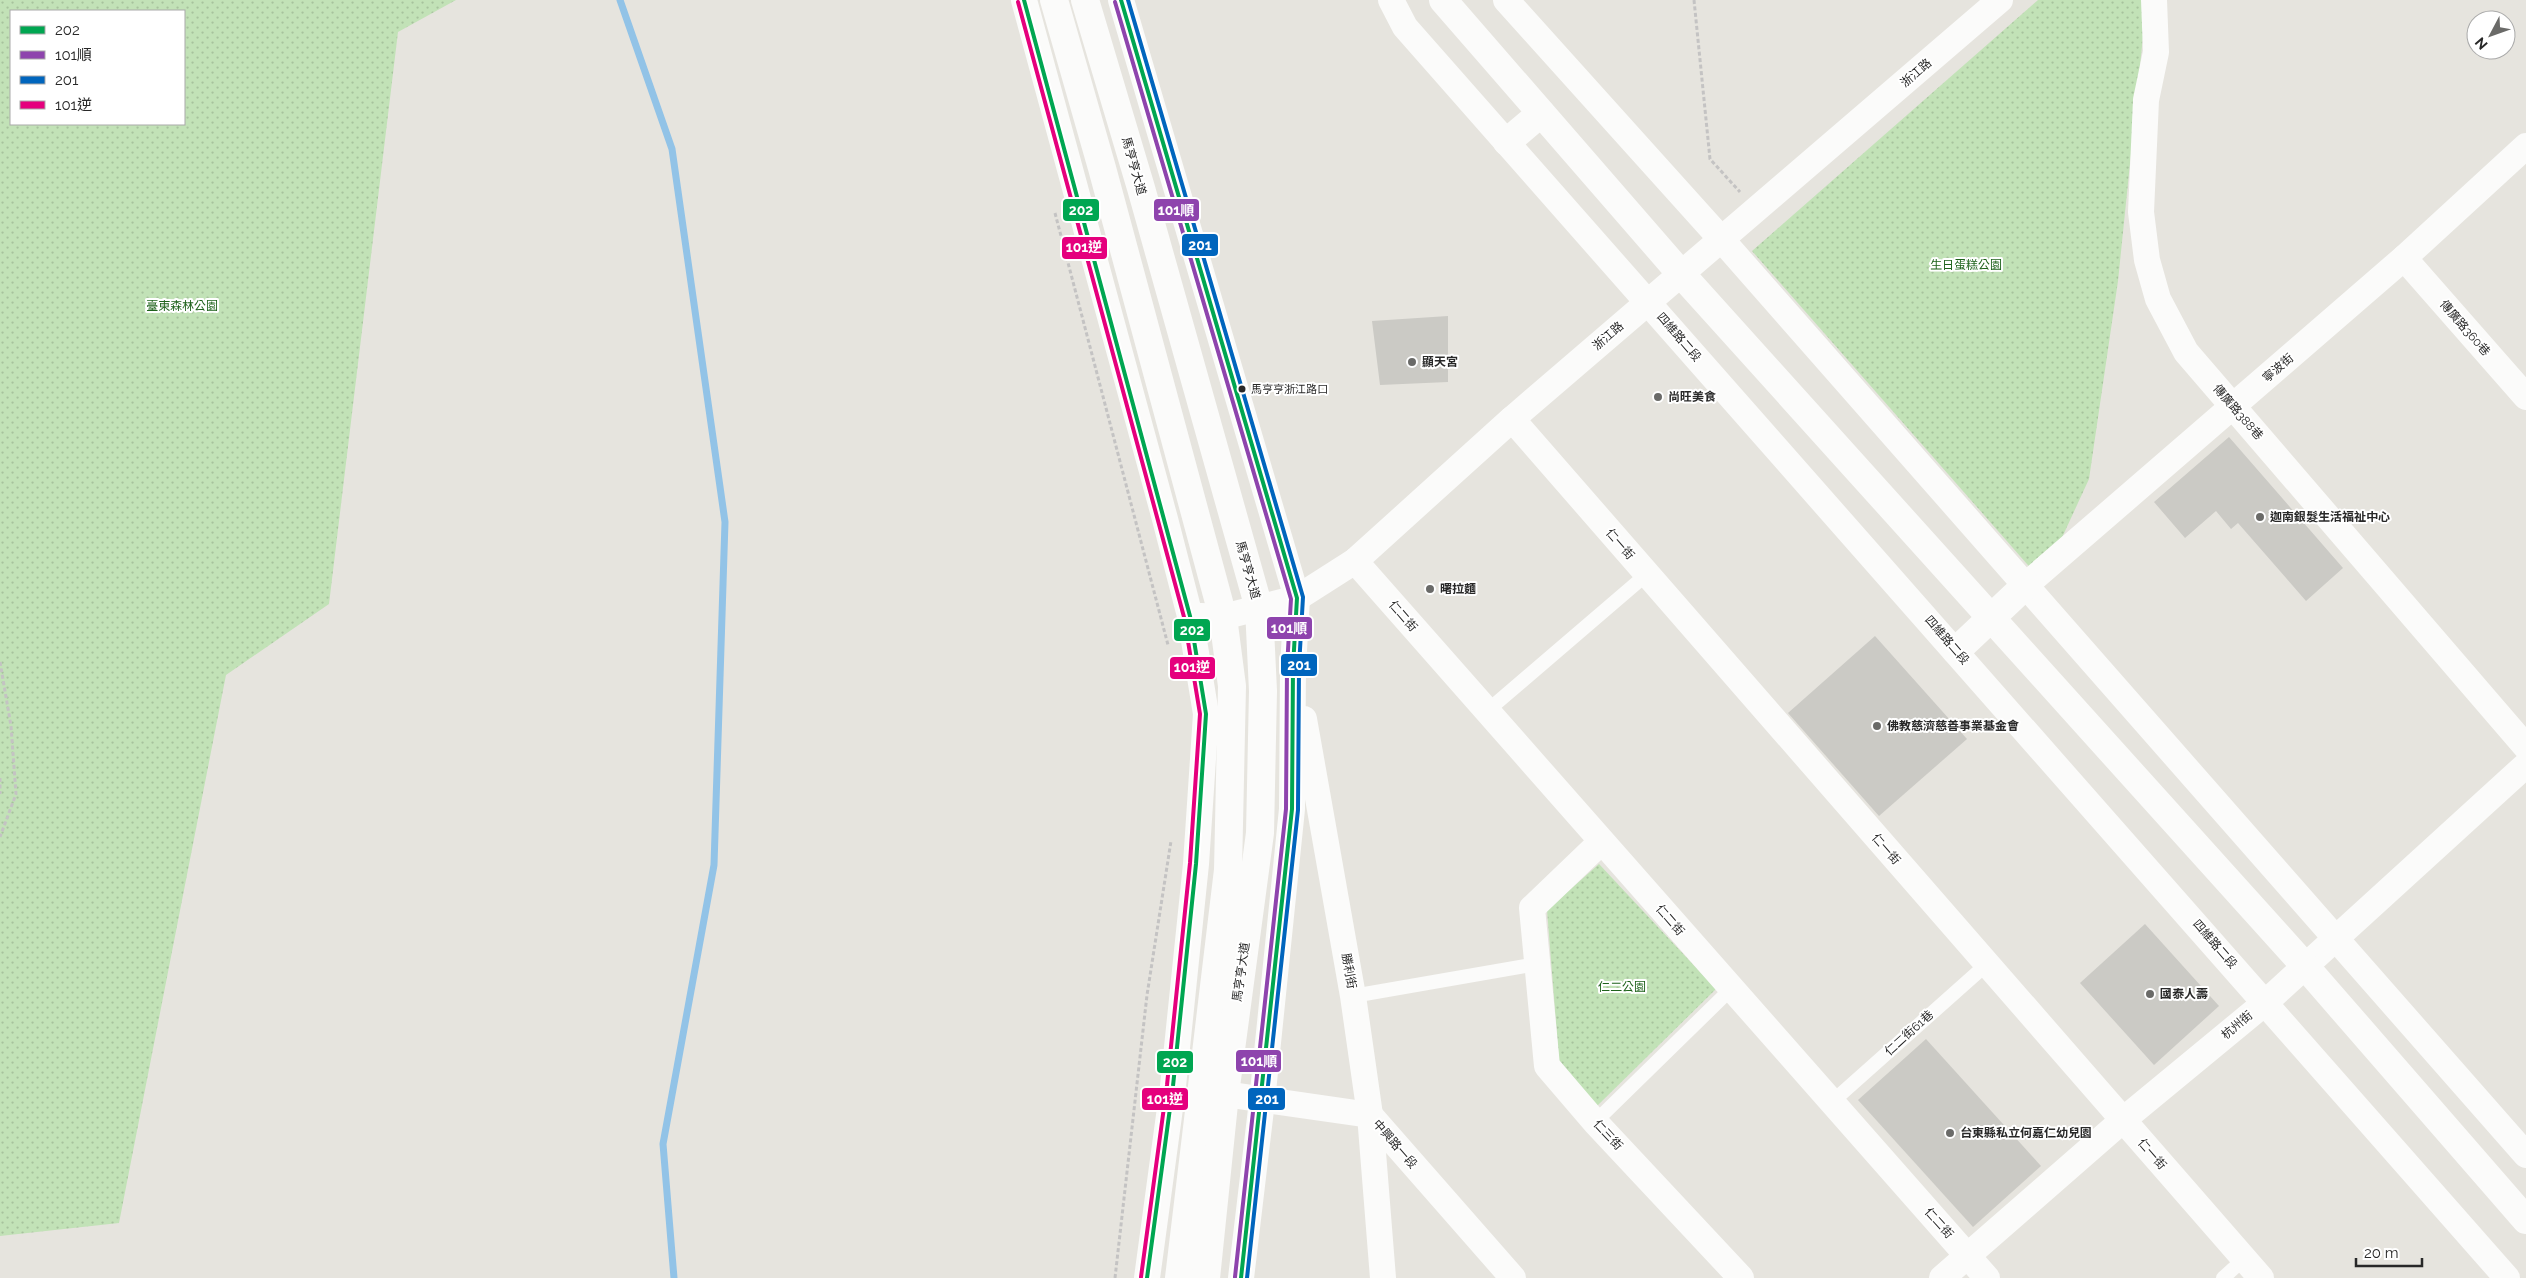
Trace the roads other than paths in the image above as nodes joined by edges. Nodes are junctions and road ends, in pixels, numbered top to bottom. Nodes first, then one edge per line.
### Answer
1 (1054, 0) edge
2 (1085, 0) edge
3 (1121, 0) edge
4 (1391, 0) edge
5 (1443, 0) edge
6 (1506, 0) edge
7 (2000, 0) edge
8 (2154, 0) edge
9 (1025, 5) edge
10 (1541, 113) junction
11 (1507, 142) junction
12 (2526, 146) edge
13 (1722, 240) junction
14 (2404, 258) junction
15 (1682, 275) junction
16 (1648, 302) junction
17 (1217, 326) junction
18 (1183, 336) junction
19 (1151, 349) junction
20 (1122, 359) junction
21 (2526, 397) edge
22 (2234, 407) junction
23 (1512, 419) junction
24 (1355, 561) junction
25 (1646, 574) junction
26 (2026, 585) junction
27 (1297, 598) junction
28 (1258, 608) junction
29 (1190, 616) junction
30 (1223, 617) junction
31 (1991, 618) junction
32 (1956, 651) junction
33 (1293, 667) junction
34 (1486, 712) junction
35 (2526, 747) edge
36 (2526, 765) edge
37 (1601, 842) junction
38 (2337, 938) junction
39 (1538, 964) junction
40 (1987, 964) junction
41 (2305, 966) junction
42 (1731, 989) junction
43 (1353, 996) junction
44 (2266, 1002) junction
45 (1173, 1086) junction
46 (1213, 1092) junction
47 (1262, 1101) junction
48 (1832, 1102) junction
49 (1370, 1115) junction
50 (2123, 1120) junction
51 (1595, 1122) junction
52 (2526, 1155) edge
53 (2526, 1220) edge
54 (1968, 1257) junction
55 (2253, 1268) edge
56 (1147, 1278) edge
57 (1179, 1278) edge
58 (1206, 1278) edge
59 (1241, 1278) edge
60 (1383, 1278) edge
61 (1513, 1278) edge
62 (1741, 1278) edge
63 (1942, 1278) edge
64 (1987, 1278) edge
65 (2222, 1278) edge
66 (2507, 1278) edge

1 - 9 street
1 - 19 street, 馬亨亨大道
2 - 18 street, 馬亨亨大道
3 - 17 street
4 - 11 street, 四維路二段
5 - 10 street
6 - 13 street
7 - 13 street, 浙江路
8 - 22 street, 傳廣路388巷
9 - 20 street
10 - 11 street
10 - 15 street
11 - 16 street, 四維路二段
12 - 14 street, 寧波街
13 - 15 street, 浙江路
13 - 26 street
14 - 21 street, 傳廣路360巷
14 - 22 street, 寧波街
15 - 16 street, 浙江路
15 - 31 street
16 - 23 street, 浙江路
16 - 32 street, 四維路二段
17 - 18 street
17 - 27 street
18 - 28 street, 馬亨亨大道
19 - 20 street
19 - 30 street, 馬亨亨大道
20 - 29 street
22 - 26 street, 寧波街
22 - 35 street, 傳廣路388巷
23 - 24 street, 浙江路
23 - 25 street, 仁一街
24 - 27 street, 浙江路
24 - 34 street, 仁二街
25 - 34 lane
25 - 40 street, 仁一街
26 - 31 street
26 - 38 street
27 - 28 street, 浙江路
27 - 33 street
28 - 30 street, 浙江路
28 - 46 street, 馬亨亨大道
29 - 30 street, 浙江路
29 - 45 street
30 - 46 street, 馬亨亨大道
31 - 32 street
31 - 41 street
32 - 44 street, 四維路二段
33 - 43 street, 勝利街
33 - 47 street
34 - 37 street, 仁二街
36 - 38 street, 杭州街
37 - 39 street, 仁三街
37 - 42 street, 仁二街
38 - 41 street, 杭州街
38 - 52 street
39 - 43 lane
39 - 51 street, 仁三街
40 - 48 lane, 仁二街61巷
40 - 50 street, 仁一街
41 - 44 street, 杭州街
41 - 53 street
42 - 48 street, 仁二街
42 - 51 lane
43 - 49 street, 勝利街
44 - 50 street, 杭州街
44 - 66 street, 四維路二段
45 - 46 street, 中興路一段
45 - 56 street
46 - 47 street, 中興路一段
46 - 57 street, 馬亨亨大道
46 - 58 street, 馬亨亨大道
47 - 49 street, 中興路一段
47 - 59 street
48 - 54 street, 仁二街
49 - 60 street, 勝利街
49 - 61 street, 中興路一段
50 - 54 street, 杭州街
50 - 55 street, 仁一街
51 - 62 street, 仁三街
54 - 63 street, 杭州街
54 - 64 street, 仁二街
55 - 65 lane

